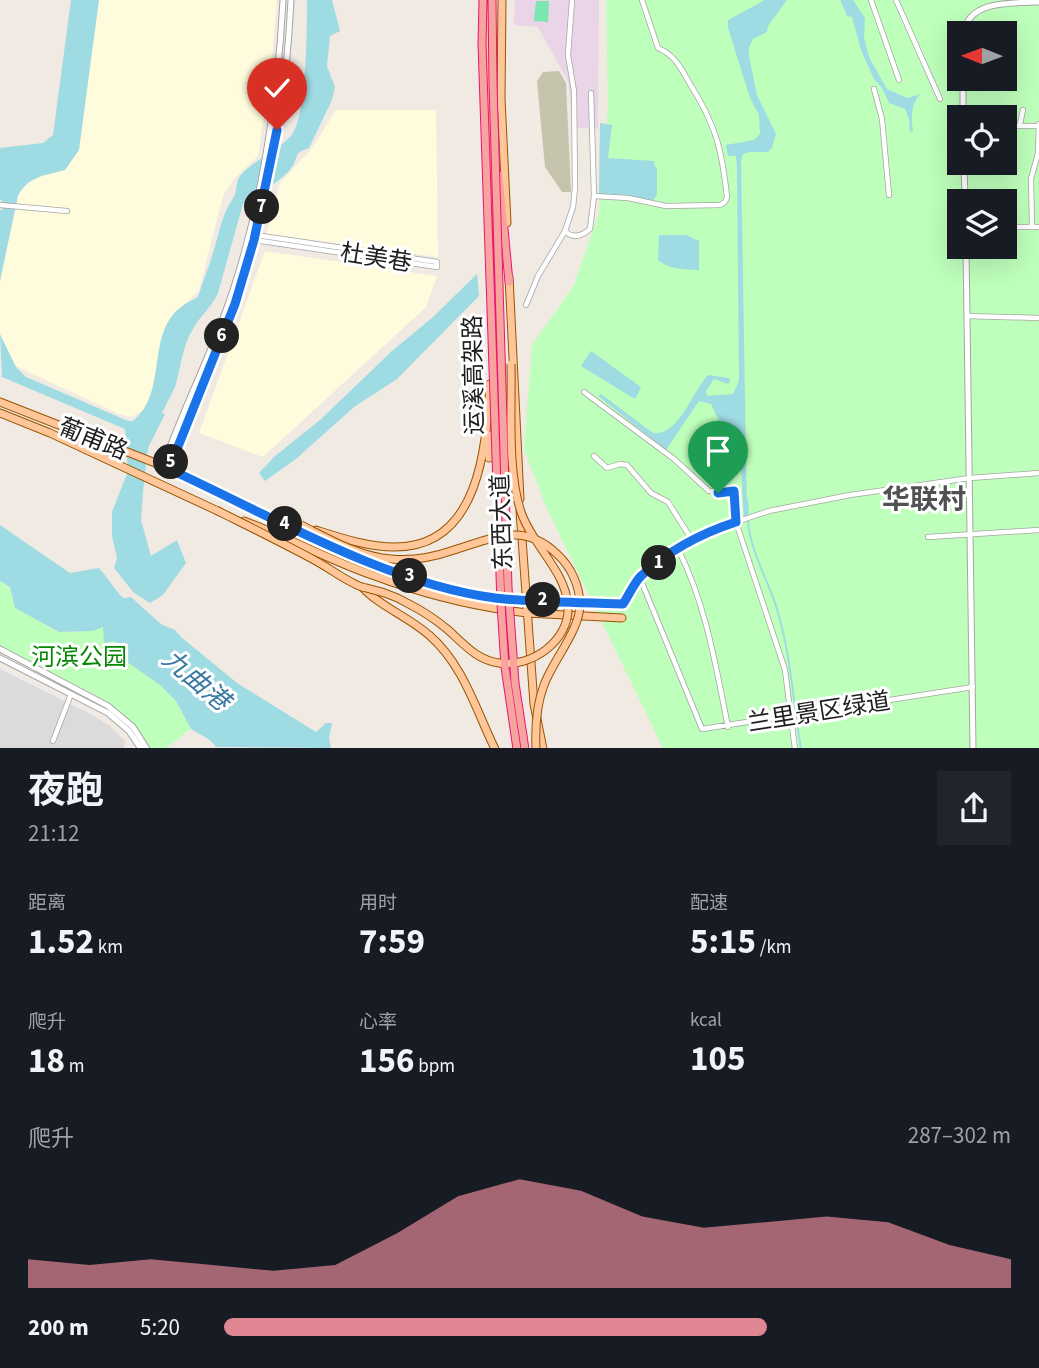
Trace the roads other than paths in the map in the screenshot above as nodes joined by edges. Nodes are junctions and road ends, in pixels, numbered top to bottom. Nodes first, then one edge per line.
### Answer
1 (283, 0) edge
2 (291, 0) edge
3 (488, 0) edge
4 (502, 0) edge
5 (572, 0) edge
6 (642, 0) edge
7 (871, 0) edge
8 (896, 0) edge
9 (1039, 2) edge
10 (968, 21) edge
11 (899, 80) dead end
12 (874, 89) dead end
13 (591, 93) dead end
14 (940, 99) dead end
15 (1023, 110) dead end
16 (1020, 124) junction
17 (1039, 125) edge
18 (1017, 126) edge
19 (496, 142) junction
20 (486, 143) junction
21 (889, 195) dead end
22 (594, 196) junction
23 (0, 205) edge
24 (67, 211) dead end
25 (1017, 227) edge
26 (1032, 227) junction
27 (1039, 227) edge
28 (565, 231) junction
29 (251, 237) junction
30 (966, 259) edge
31 (509, 282) joint
32 (489, 284) joint
33 (526, 305) dead end
34 (967, 316) junction
35 (1039, 318) edge
36 (490, 384) junction
37 (584, 392) dead end
38 (0, 402) edge
39 (0, 413) edge
40 (594, 456) dead end
41 (489, 458) dead end
42 (166, 468) junction
43 (1039, 473) edge
44 (970, 478) junction
45 (193, 480) junction
46 (216, 510) junction
47 (736, 522) junction
48 (301, 526) junction
49 (1039, 530) edge
50 (971, 534) junction
51 (928, 537) dead end
52 (692, 540) junction
53 (678, 549) junction
54 (640, 577) junction
55 (362, 587) junction
56 (505, 598) junction
57 (527, 599) junction
58 (623, 604) joint
59 (505, 609) junction
60 (527, 613) junction
61 (622, 618) dead end
62 (0, 649) edge
63 (0, 659) edge
64 (973, 687) junction
65 (71, 694) junction
66 (794, 716) junction
67 (728, 727) junction
68 (53, 741) dead end
69 (138, 745) edge
70 (147, 748) edge
71 (495, 748) edge
72 (521, 748) edge
73 (536, 748) edge
74 (543, 748) edge
75 (795, 748) edge
76 (973, 748) edge

1 - 29 street
2 - 29 street
3 - 19 highway, 运溪高架路, bridge
3 - 20 highway, 运溪高架路, bridge
3 - 56 main road, 东西大道
4 - 57 main road
5 - 28 street
6 - 22 street
7 - 11 street
8 - 14 street
9 - 10 street
12 - 21 street
13 - 22 street
15 - 16 street
16 - 17 street
16 - 18 street
17 - 26 street
19 - 31 highway, bridge
19 - 72 highway, 运溪高架路, bridge
20 - 32 highway, bridge
20 - 72 highway, 运溪高架路, bridge
22 - 28 street
23 - 24 street
25 - 26 street
26 - 27 street
28 - 33 street
29 - 29 street, 杜美巷
29 - 42 street
30 - 34 street
31 - 55 main road, bridge
32 - 36 main road, bridge
34 - 35 street
34 - 44 street
36 - 41 main road, bridge
36 - 48 main road, bridge
37 - 47 street
38 - 42 main road, 葡甫路
39 - 46 main road, 葡甫路
40 - 52 street
42 - 45 main road, 葡甫路
43 - 44 street
44 - 47 street
44 - 50 street
45 - 48 main road
45 - 56 main road, 葡甫路
46 - 55 main road, bridge
46 - 59 main road, 葡甫路
47 - 52 street
47 - 66 street
48 - 73 main road, bridge
49 - 50 street
50 - 51 street
50 - 64 street
52 - 53 street
53 - 54 street
53 - 67 street
54 - 58 street
54 - 67 street, 兰里景区绿道
55 - 71 main road
56 - 57 main road, 葡甫路
56 - 59 main road, 东西大道
57 - 58 main road, 葡甫路
57 - 60 main road
59 - 60 main road, 葡甫路
59 - 72 main road, 东西大道
60 - 61 main road, 葡甫路
60 - 74 main road
62 - 69 street
63 - 65 street
64 - 66 street, 兰里景区绿道
64 - 76 street
65 - 68 street
65 - 69 street
66 - 67 street, 兰里景区绿道
66 - 75 street
69 - 70 street

